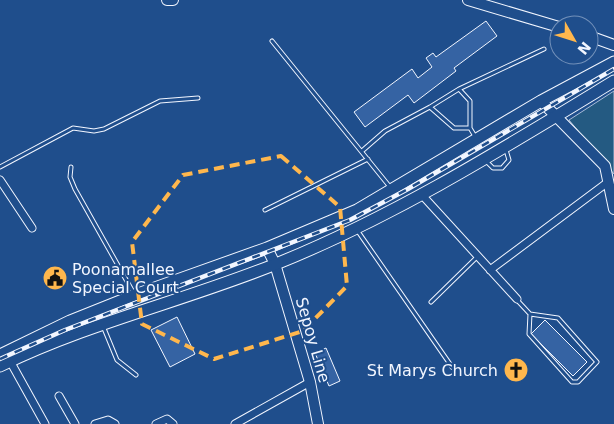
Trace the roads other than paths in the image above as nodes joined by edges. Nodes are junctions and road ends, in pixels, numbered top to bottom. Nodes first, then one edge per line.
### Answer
1 (167, 0) edge
2 (173, 0) edge
3 (468, 0) edge
4 (495, 4) edge
5 (549, 23) edge
6 (599, 40) edge
7 (272, 41) dead end
8 (614, 45) edge
9 (544, 49) dead end
10 (614, 62) edge
11 (614, 81) edge
12 (459, 89) junction
13 (198, 98) dead end
14 (541, 101) junction
15 (430, 107) junction
16 (556, 115) junction
17 (470, 128) junction
18 (478, 140) junction
19 (505, 147) junction
20 (362, 151) junction
21 (368, 159) junction
22 (485, 159) junction
23 (0, 167) edge
24 (71, 167) dead end
25 (0, 180) edge
26 (608, 182) junction
27 (393, 191) junction
28 (422, 195) junction
29 (614, 209) edge
30 (265, 210) dead end
31 (32, 228) dead end
32 (357, 230) junction
33 (267, 248) junction
34 (478, 256) junction
35 (274, 264) junction
36 (490, 270) junction
37 (135, 295) junction
38 (517, 300) joint
39 (431, 302) dead end
40 (530, 314) junction
41 (102, 323) junction
42 (3, 361) edge
43 (452, 367) dead end
44 (136, 375) dead end
45 (310, 382) junction
46 (59, 396) dead end
47 (45, 424) edge
48 (75, 424) edge
49 (95, 424) edge
50 (116, 424) edge
51 (156, 424) edge
52 (173, 424) edge
53 (234, 424) edge
54 (318, 424) edge

1 - 2 street
3 - 4 street
4 - 5 street
6 - 8 street
7 - 20 lane
9 - 12 lane
10 - 14 main road
11 - 16 main road
12 - 15 lane
12 - 17 lane
13 - 23 lane
14 - 16 street
14 - 18 main road
15 - 17 lane
15 - 20 lane
16 - 19 main road
16 - 26 street
17 - 18 lane
18 - 27 main road
19 - 22 main road
19 - 22 lane
20 - 21 lane
21 - 27 lane
21 - 30 lane
22 - 28 main road
24 - 37 lane
25 - 31 street
26 - 29 street
26 - 36 street
27 - 33 main road
28 - 32 main road
28 - 34 street
32 - 35 main road
32 - 43 lane
33 - 35 street, Sepoy Line
33 - 37 main road
34 - 36 street
34 - 39 lane
35 - 41 main road
35 - 45 street, Sepoy Line
36 - 38 street
37 - 42 main road
38 - 40 lane
40 - 40 lane
41 - 42 main road
41 - 44 lane
42 - 47 street
45 - 53 street
45 - 54 street, Sepoy Line
46 - 48 street
49 - 50 street
51 - 52 street

